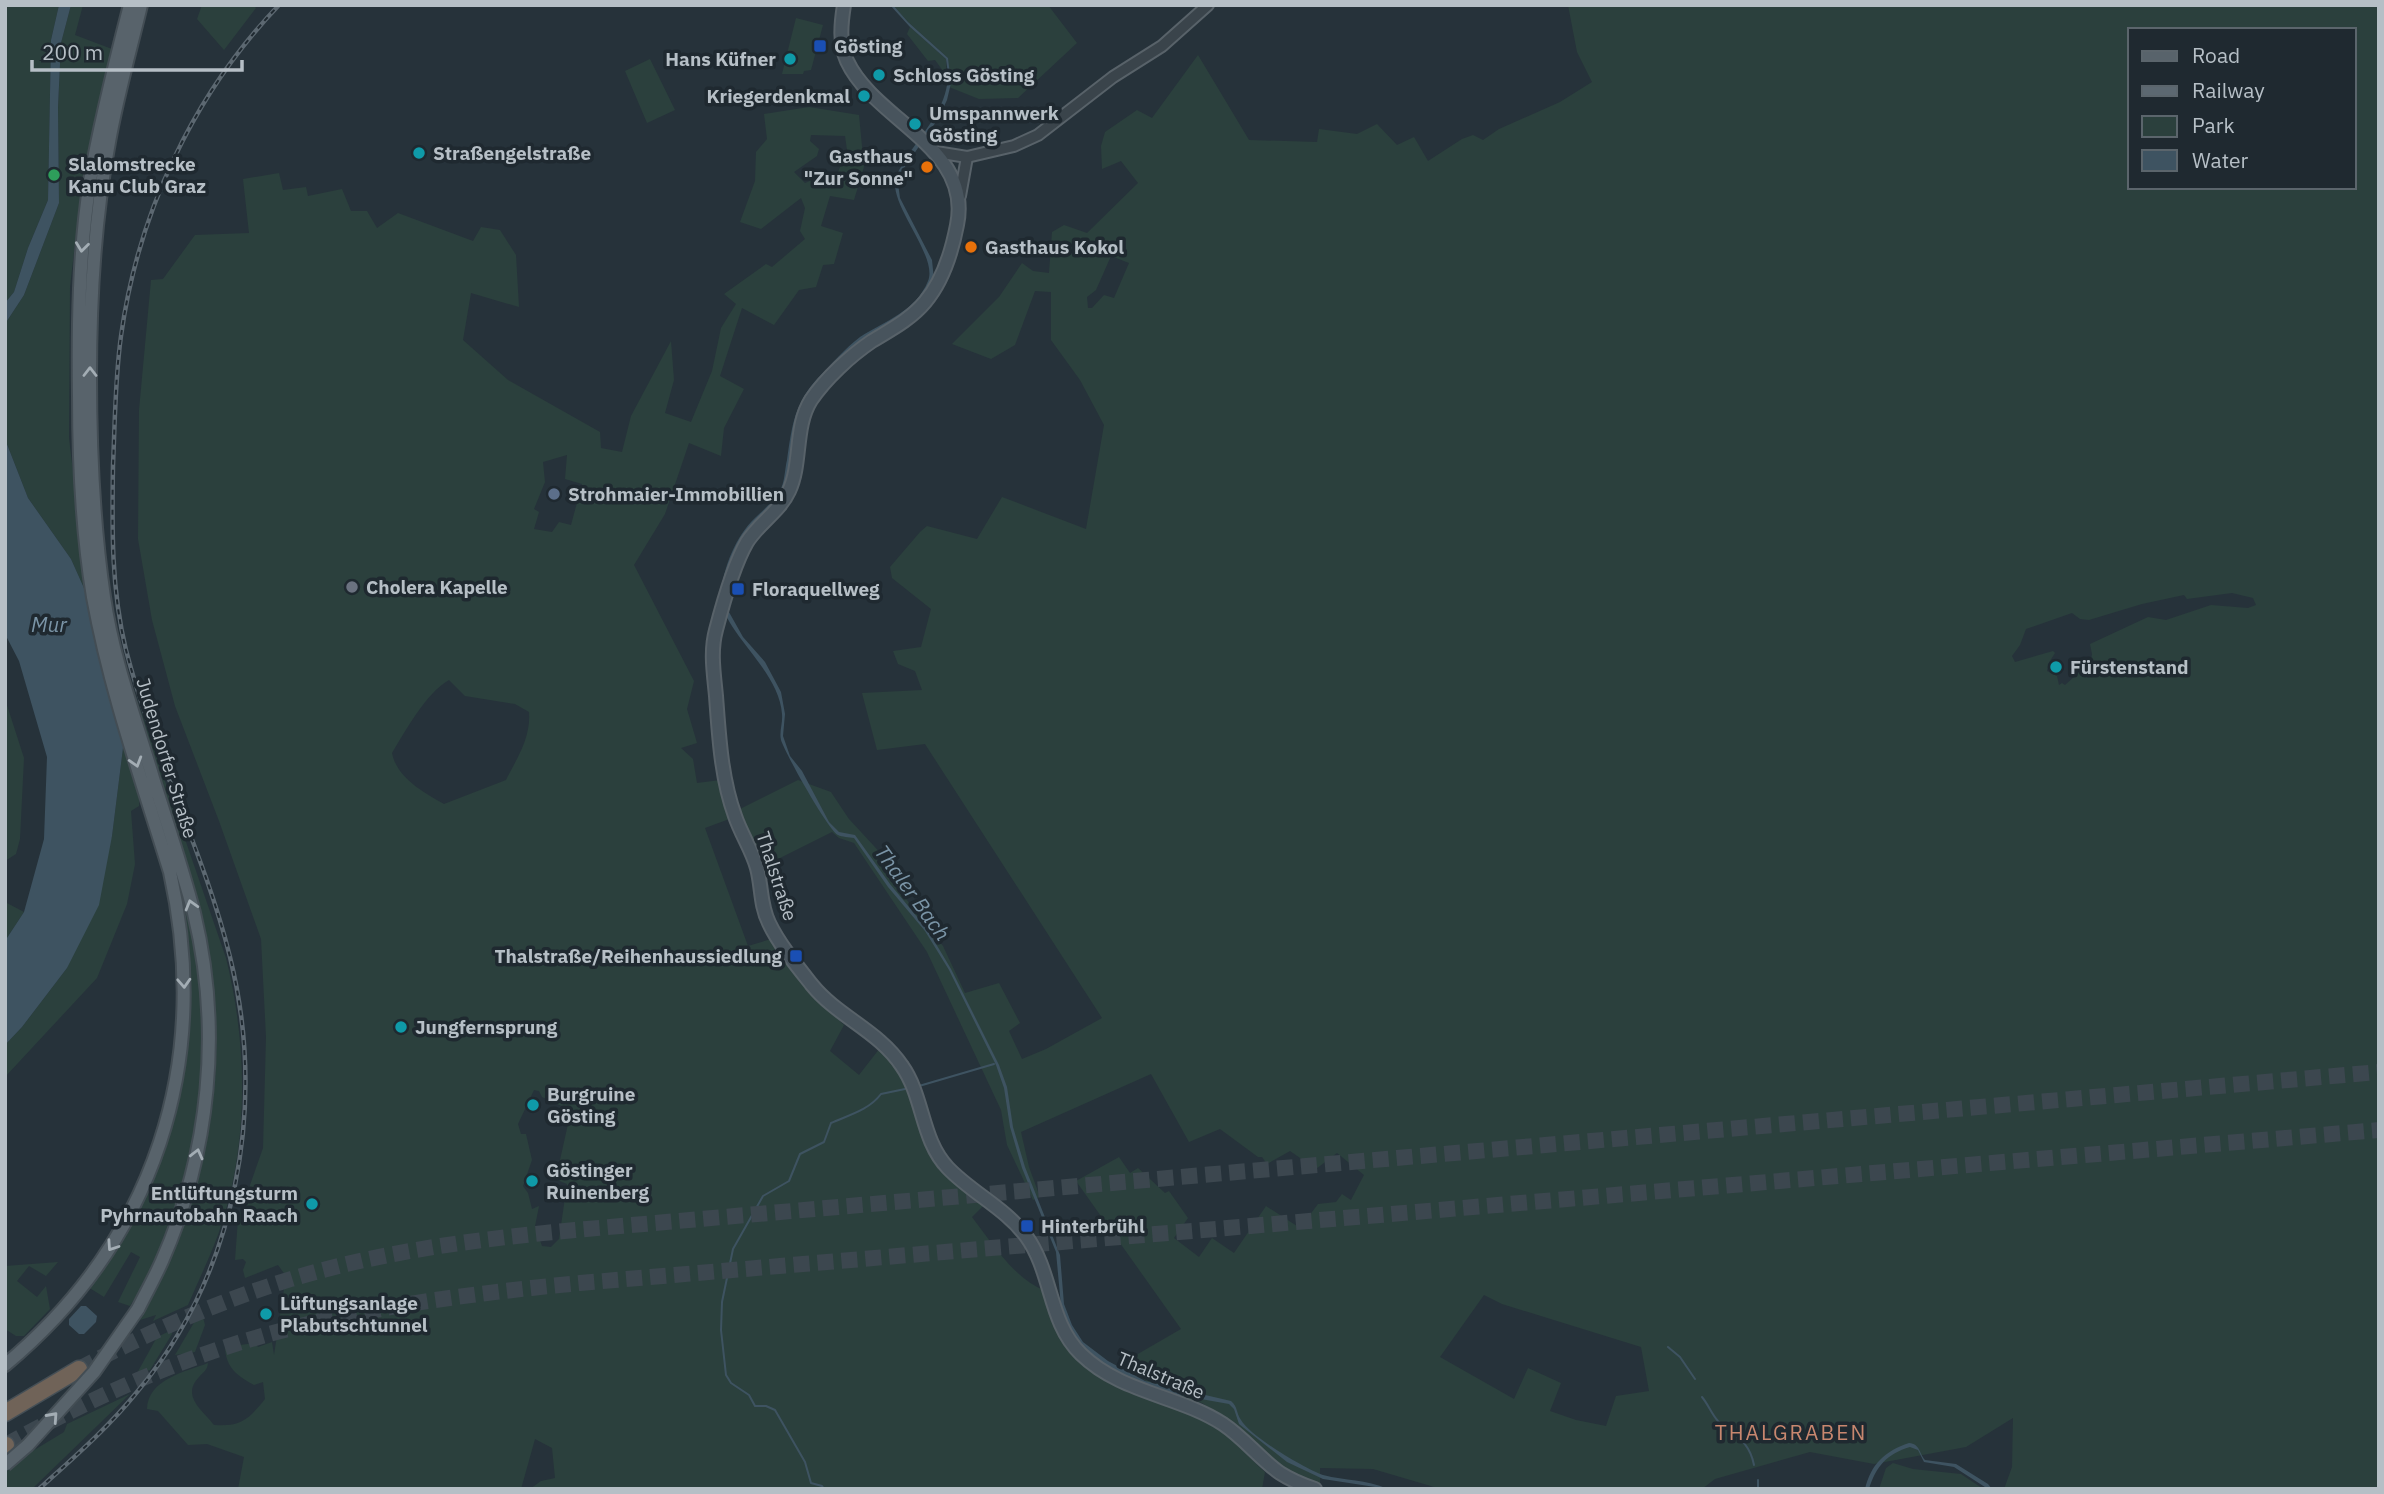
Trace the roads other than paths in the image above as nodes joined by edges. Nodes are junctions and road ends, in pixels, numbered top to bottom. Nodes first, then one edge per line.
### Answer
1 (130, 5) edge
2 (141, 5) edge
3 (844, 5) edge
4 (1208, 5) edge
5 (936, 152) junction
6 (967, 157) junction
7 (960, 196) junction
8 (5, 1364) edge
9 (79, 1369) tunnel mouth
10 (5, 1413) edge
11 (5, 1465) edge
12 (1315, 1489) edge

1 -> 8 main road, Judendorfer Straße
11 -> 2 main road, Judendorfer Straße, bridge
3 - 5 main road
4 - 6 street
5 - 6 street
5 - 7 main road
6 - 7 street
7 - 12 main road, Thalstraße
9 - 10 highway

